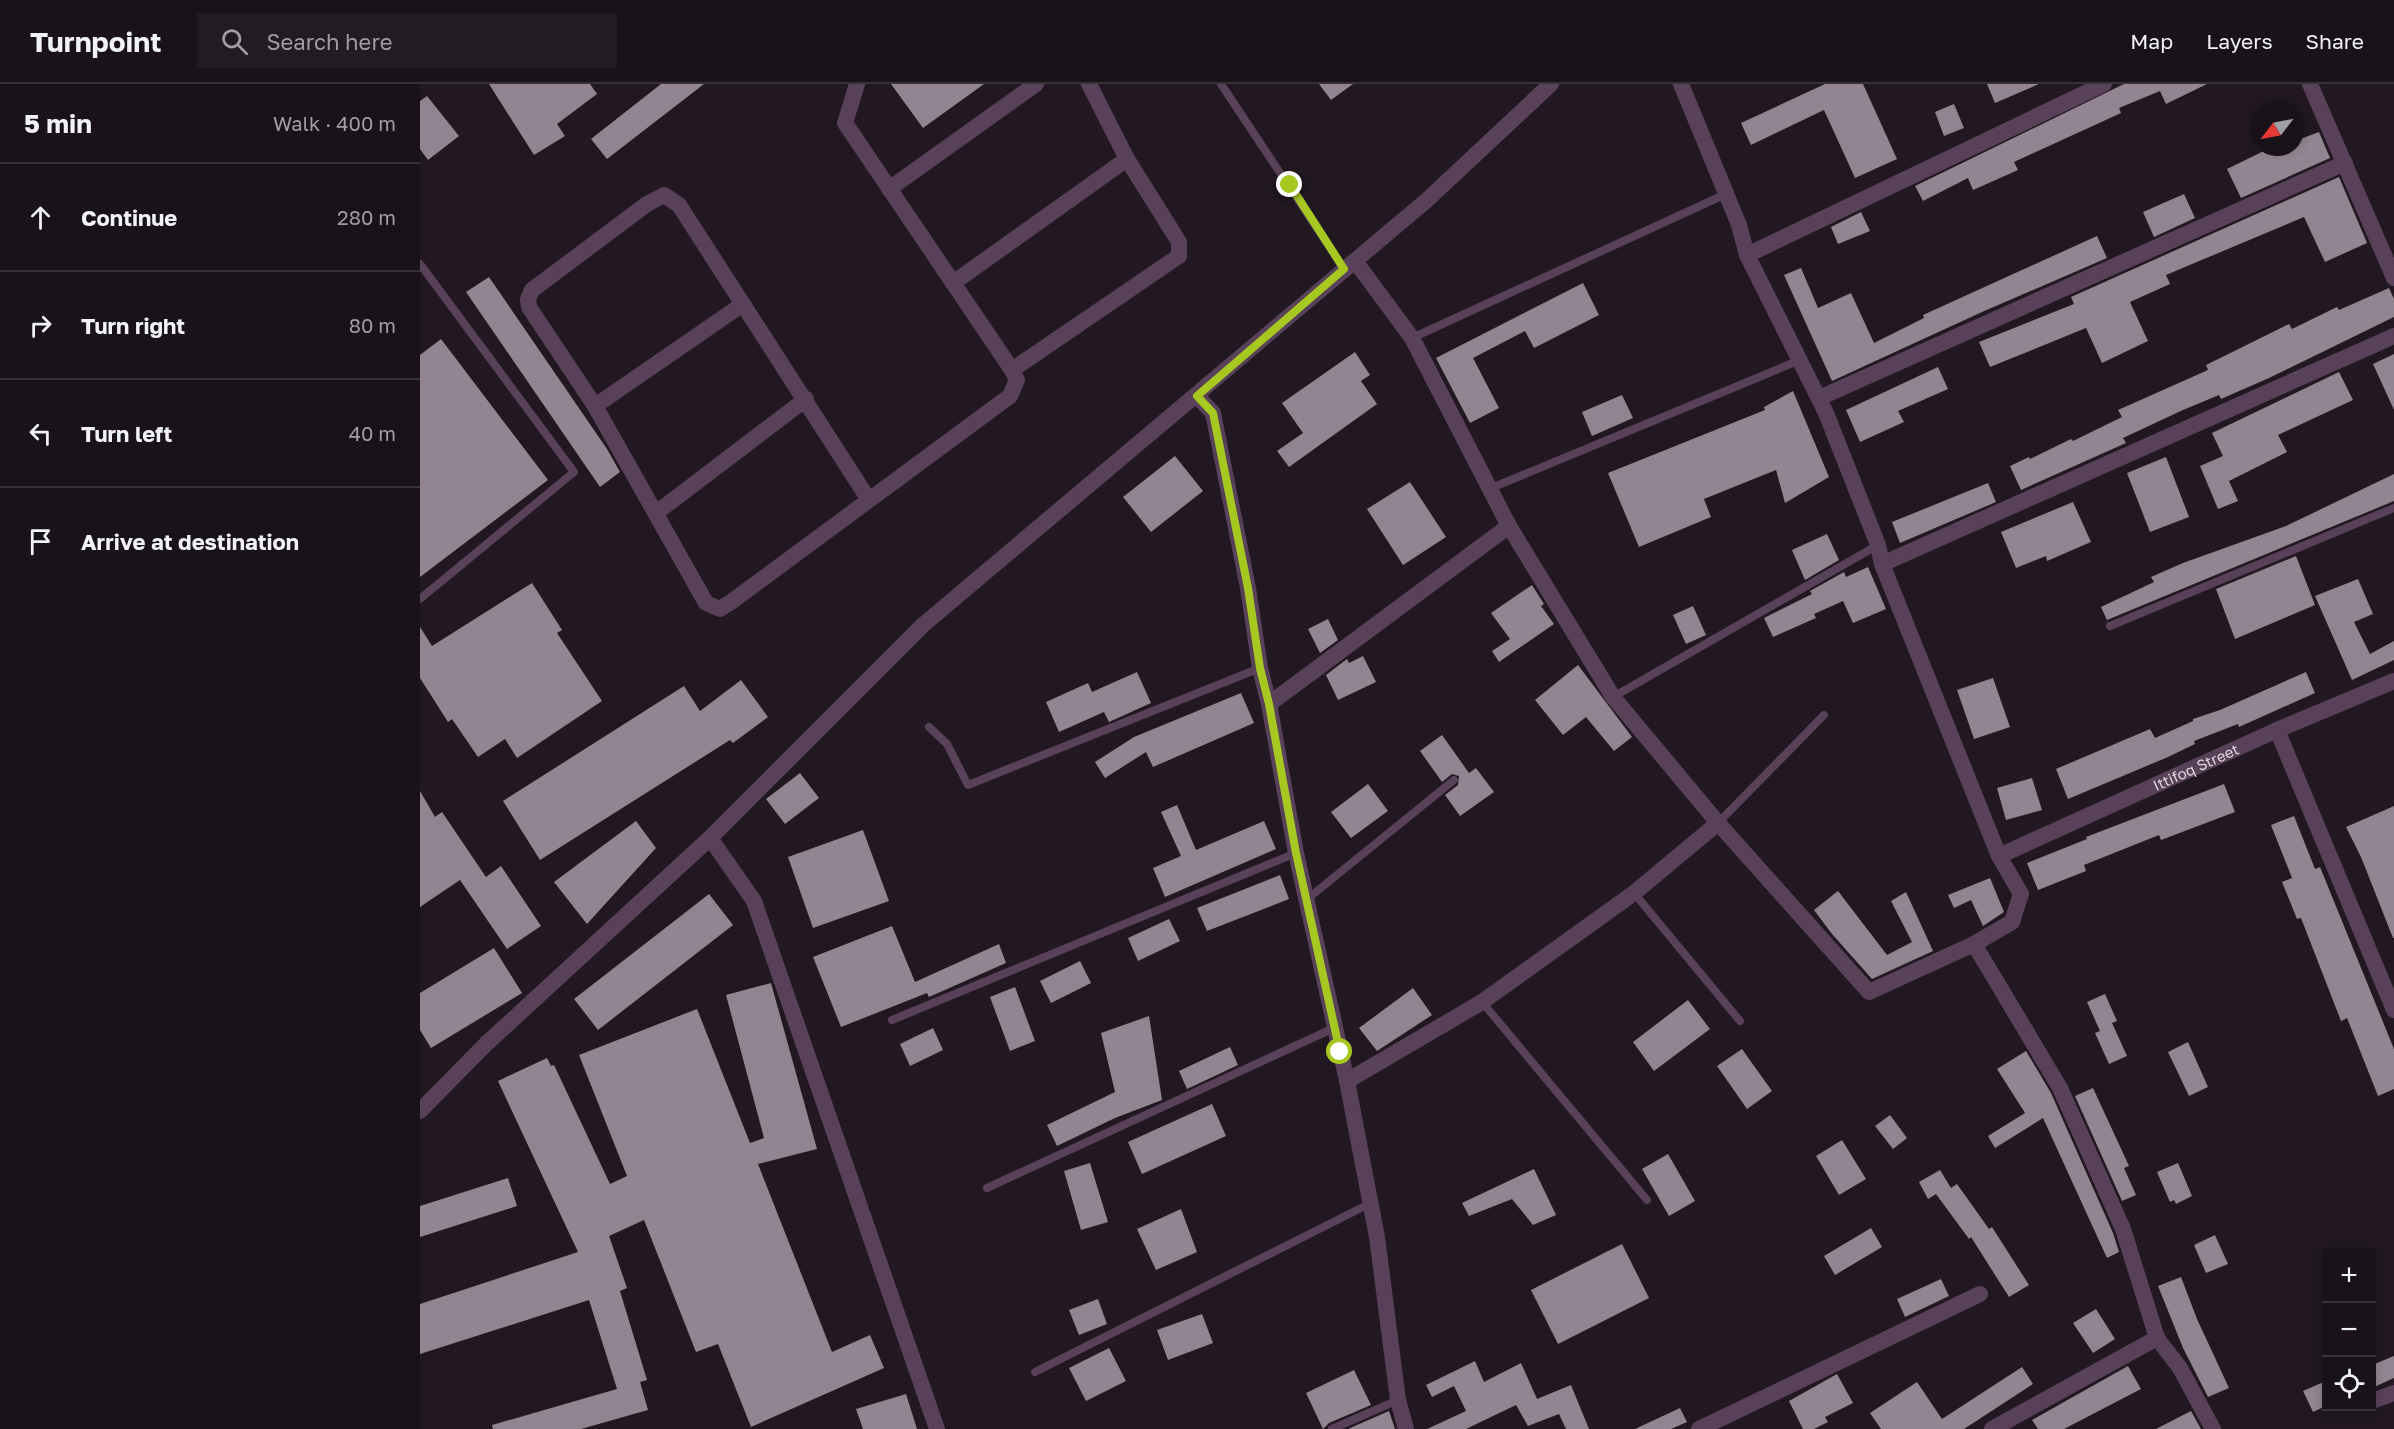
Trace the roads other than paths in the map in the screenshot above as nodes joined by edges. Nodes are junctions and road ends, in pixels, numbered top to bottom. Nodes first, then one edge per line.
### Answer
1 (857, 84) edge
2 (1036, 84) edge
3 (1089, 84) edge
4 (1221, 84) edge
5 (1551, 84) edge
6 (1681, 84) edge
7 (2104, 84) edge
8 (2317, 86) edge
9 (1127, 159) junction
10 (2345, 163) junction
11 (889, 189) junction
12 (1726, 194) junction
13 (1747, 255) junction
14 (420, 264) edge
15 (1349, 265) junction
16 (2394, 276) edge
17 (953, 283) junction
18 (743, 304) junction
19 (2394, 336) edge
20 (1412, 338) junction
21 (1800, 360) junction
22 (1012, 370) junction
23 (1197, 396) junction
24 (1819, 398) junction
25 (806, 399) junction
26 (595, 406) junction
27 (1490, 489) junction
28 (869, 500) junction
29 (2394, 508) edge
30 (656, 513) junction
31 (1509, 526) junction
32 (1878, 545) junction
33 (1882, 564) junction
34 (420, 599) edge
35 (2110, 626) dead end
36 (1260, 668) junction
37 (2394, 681) edge
38 (1613, 697) junction
39 (1269, 704) junction
40 (1824, 715) dead end
41 (929, 727) dead end
42 (2277, 730) junction
43 (1454, 780) dead end
44 (1718, 823) junction
45 (710, 838) junction
46 (1296, 853) junction
47 (1999, 856) junction
48 (1634, 893) junction
49 (1306, 900) junction
50 (1974, 944) junction
51 (1482, 1002) junction
52 (2394, 1010) edge
53 (891, 1020) dead end
54 (1740, 1021) dead end
55 (1334, 1028) junction
56 (1347, 1081) junction
57 (420, 1111) edge
58 (987, 1188) dead end
59 (1647, 1200) dead end
60 (1370, 1203) junction
61 (1980, 1294) dead end
62 (2157, 1338) junction
63 (1035, 1372) dead end
64 (2394, 1393) edge
65 (1398, 1400) junction
66 (2376, 1400) edge
67 (937, 1429) edge
68 (1332, 1429) edge
69 (1406, 1429) edge
70 (1699, 1429) edge
71 (1992, 1429) edge
72 (2213, 1429) edge

1 - 11 street
2 - 11 street
3 - 9 street
4 - 15 lane
5 - 15 street
6 - 12 street
7 - 13 street
8 - 10 street
9 - 17 street
9 - 22 street
10 - 16 street
10 - 24 street
11 - 17 street
12 - 13 street
12 - 20 lane
13 - 21 street
14 - 34 lane
15 - 20 street
15 - 23 street
17 - 22 street
18 - 25 street
18 - 26 street
18 - 26 street
19 - 33 street
20 - 27 street
21 - 24 street
21 - 27 lane
22 - 28 street
23 - 36 street
23 - 45 street
24 - 32 street
25 - 28 street
25 - 30 street
26 - 30 street
27 - 31 street
28 - 30 street
29 - 35 lane
31 - 38 street
31 - 39 street
32 - 33 street
32 - 38 lane
33 - 47 street
36 - 39 street
36 - 41 lane
37 - 42 street, Ittifoq Street
38 - 44 street
39 - 46 street
40 - 44 lane
42 - 47 street, Ittifoq Street
42 - 52 street
43 - 49 lane
44 - 48 street
44 - 50 street
45 - 57 street
45 - 67 street
46 - 49 street
46 - 53 lane
47 - 50 street
48 - 51 street
48 - 54 lane
49 - 55 street
50 - 62 street
51 - 56 street
51 - 59 lane
55 - 56 street
55 - 58 lane
56 - 60 street
60 - 63 lane
60 - 65 street
61 - 70 street
62 - 71 street
62 - 72 street
64 - 66 street
65 - 68 lane
65 - 69 street

